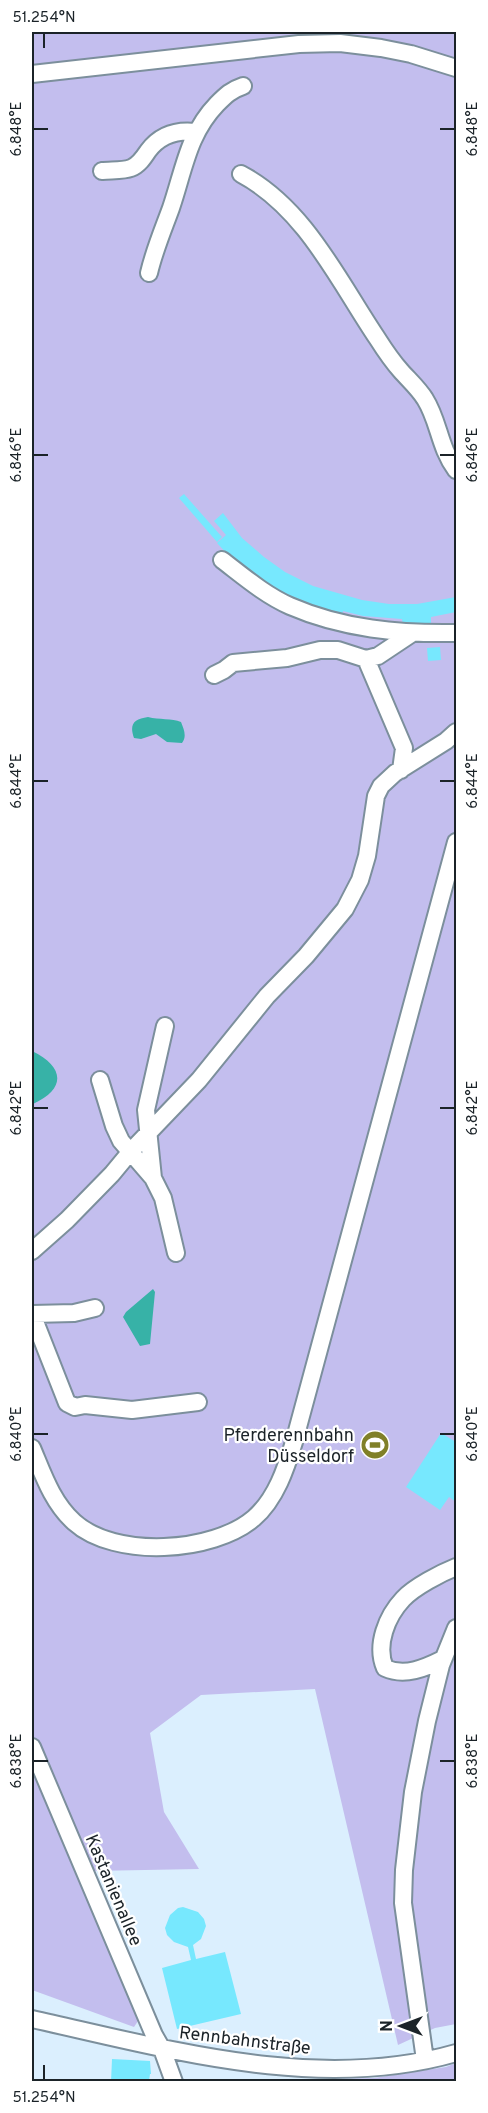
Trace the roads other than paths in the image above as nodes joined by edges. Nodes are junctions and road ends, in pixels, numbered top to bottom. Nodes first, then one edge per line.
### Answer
1 (456, 68) edge
2 (32, 74) edge
3 (243, 86) dead end
4 (195, 132) junction
5 (102, 171) dead end
6 (241, 174) dead end
7 (149, 273) dead end
8 (456, 470) edge
9 (222, 560) dead end
10 (456, 633) edge
11 (411, 634) junction
12 (366, 659) junction
13 (213, 675) dead end
14 (456, 732) edge
15 (401, 770) junction
16 (456, 842) edge
17 (165, 1026) dead end
18 (100, 1080) dead end
19 (148, 1135) junction
20 (131, 1151) junction
21 (153, 1178) junction
22 (32, 1251) edge
23 (176, 1252) dead end
24 (95, 1308) dead end
25 (32, 1314) edge
26 (198, 1402) dead end
27 (32, 1448) edge
28 (456, 1567) edge
29 (456, 1628) edge
30 (443, 1659) junction
31 (32, 1747) edge
32 (32, 2019) edge
33 (162, 2049) junction
34 (456, 2053) edge
35 (425, 2061) junction
36 (174, 2082) edge

1 - 2 street
3 - 4 street
4 - 5 street
4 - 7 street
6 - 8 street
9 - 11 street
10 - 11 street
11 - 12 street
12 - 13 street
12 - 15 street
14 - 15 street
15 - 19 street
16 - 27 street
17 - 19 street
18 - 20 street
19 - 20 street
19 - 21 street
20 - 21 street
20 - 22 street
21 - 23 street
24 - 25 street
25 - 26 street
28 - 30 street
29 - 30 street
30 - 35 street
31 - 33 street, Kastanienallee
32 - 33 street, Rennbahnstraße
33 - 35 street, Rennbahnstraße
33 - 36 street, Kastanienallee
34 - 35 street, Rennbahnstraße

